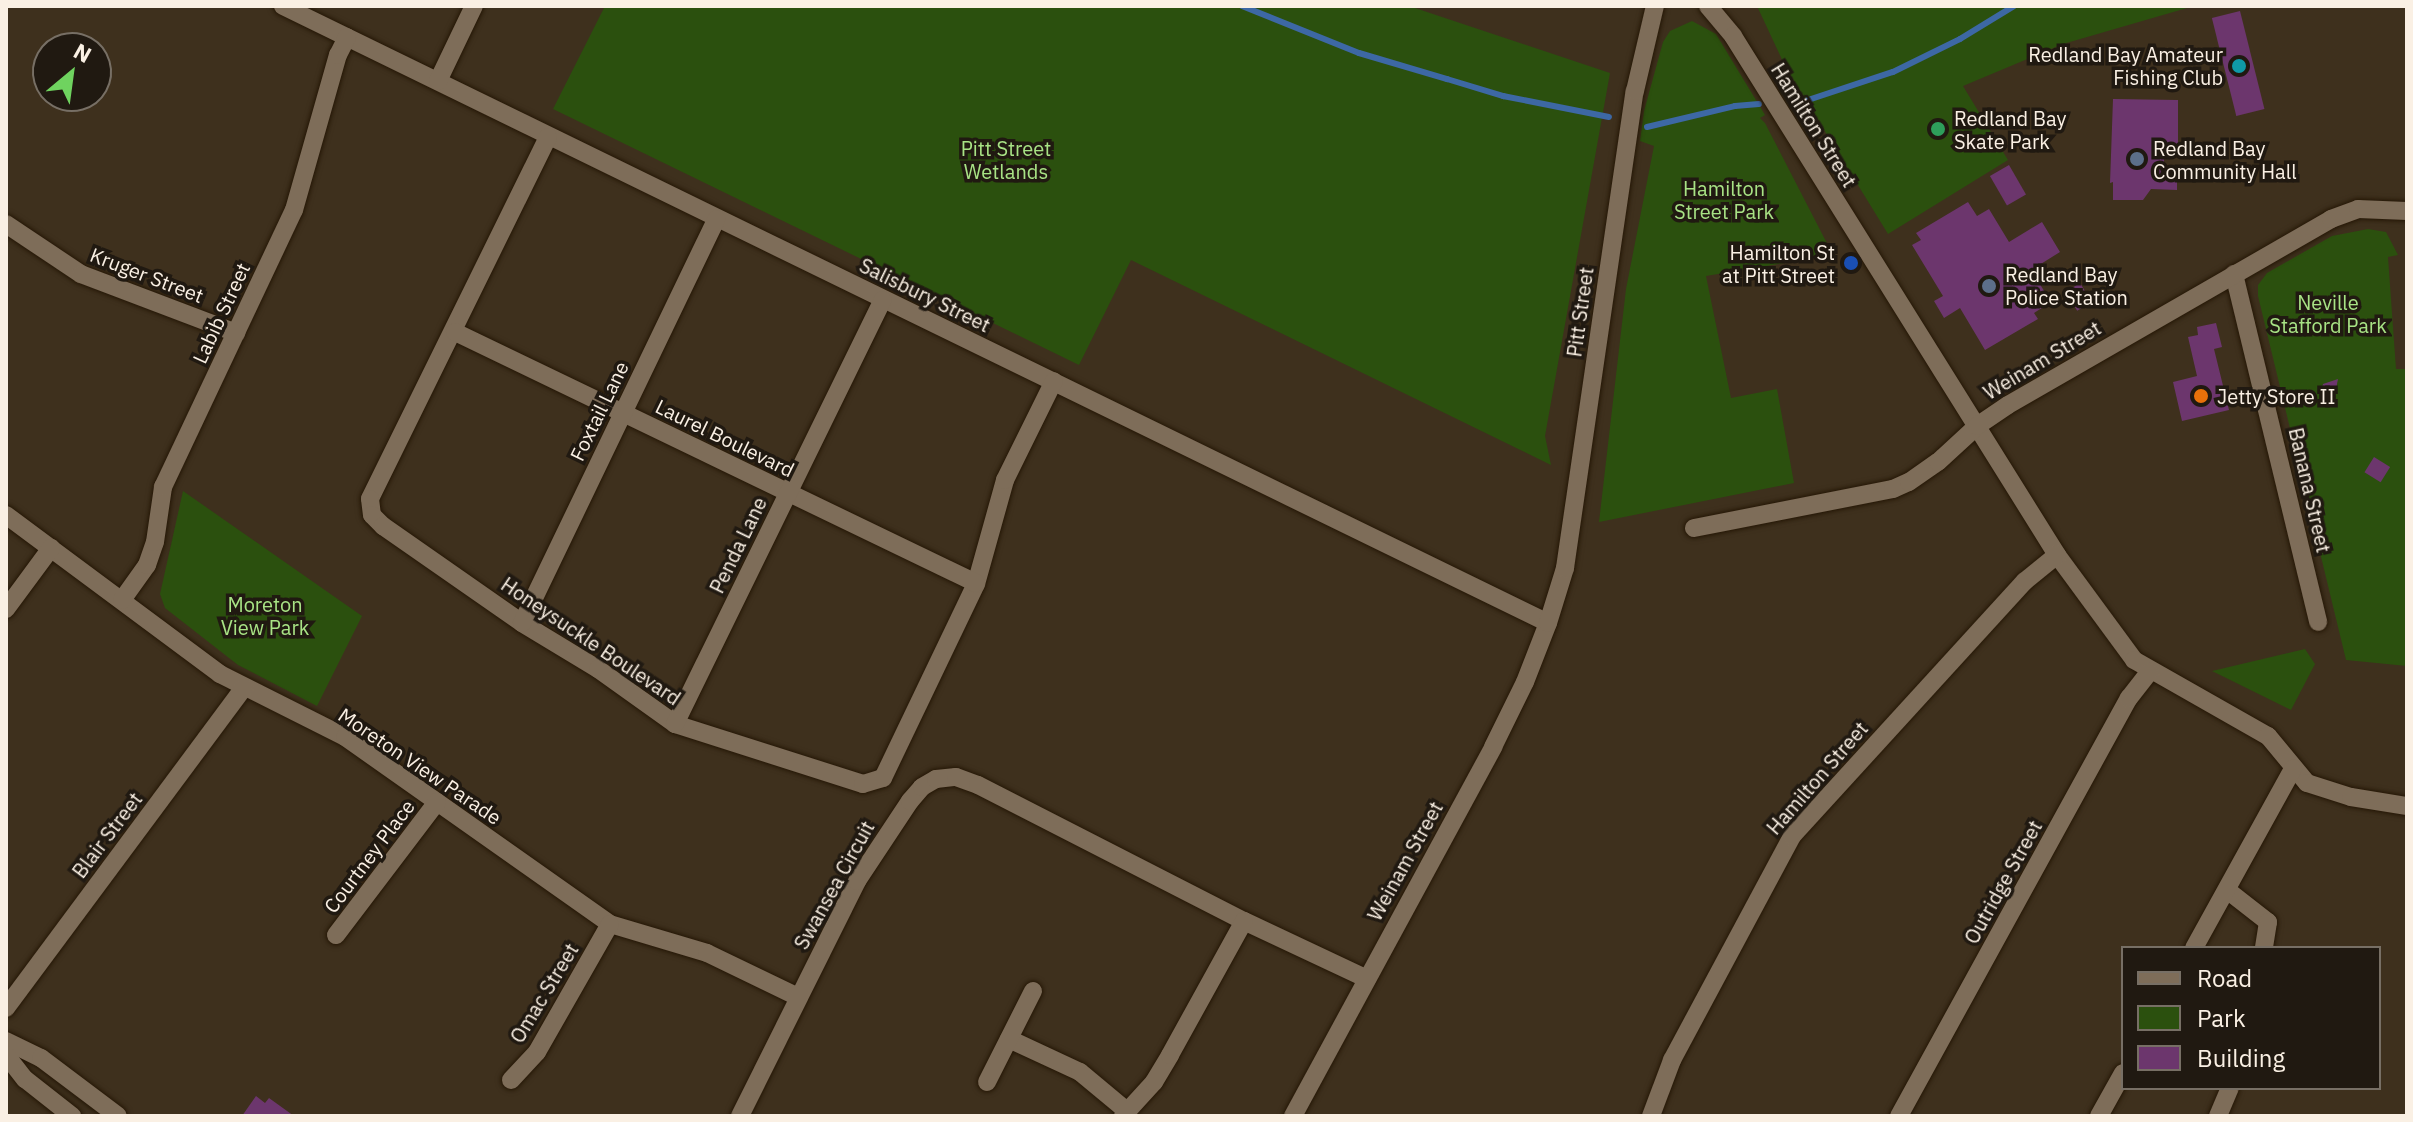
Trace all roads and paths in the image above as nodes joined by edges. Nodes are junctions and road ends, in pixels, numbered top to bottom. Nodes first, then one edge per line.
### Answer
1 (283, 6) edge
2 (474, 6) edge
3 (1655, 6) edge
4 (1708, 6) edge
5 (347, 37) junction
6 (438, 81) junction
7 (548, 137) junction
8 (2407, 211) edge
9 (716, 219) junction
10 (6, 224) edge
11 (2234, 274) junction
12 (883, 300) junction
13 (455, 332) junction
14 (236, 333) junction
15 (1054, 381) junction
16 (623, 413) junction
17 (1977, 426) junction
18 (789, 493) junction
19 (6, 515) edge
20 (1694, 528) dead end
21 (51, 548) junction
22 (2057, 555) junction
23 (976, 583) junction
24 (122, 600) junction
25 (6, 609) edge
26 (2318, 622) dead end
27 (522, 623) junction
28 (1548, 623) junction
29 (2149, 672) junction
30 (244, 688) junction
31 (675, 724) junction
32 (2293, 769) junction
33 (437, 802) junction
34 (2407, 806) edge
35 (2227, 890) junction
36 (1244, 921) junction
37 (610, 924) junction
38 (336, 935) dead end
39 (2195, 946) edge
40 (2264, 946) edge
41 (1367, 979) junction
42 (1033, 991) dead end
43 (798, 997) junction
44 (6, 1008) edge
45 (1009, 1039) junction
46 (6, 1041) edge
47 (6, 1055) edge
48 (2121, 1077) edge
49 (511, 1080) dead end
50 (987, 1082) dead end
51 (2229, 1090) edge
52 (1125, 1114) edge
53 (72, 1116) edge
54 (118, 1116) edge
55 (740, 1116) edge
56 (1293, 1116) edge
57 (1651, 1116) edge
58 (1899, 1116) edge
59 (2099, 1116) edge
60 (2218, 1116) edge

1 - 5 street, Salisbury Street
2 - 6 street
3 - 28 street, Pitt Street
4 - 17 street, Hamilton Street
5 - 6 street, Salisbury Street
5 - 14 street, Labib Street
6 - 7 street, Salisbury Street
7 - 9 street, Salisbury Street
7 - 13 street, Honeysuckle Boulevard
8 - 11 street, Weinam Street
9 - 12 street, Salisbury Street
9 - 16 street, Foxtail Lane
10 - 14 street, Kruger Street
11 - 17 street, Weinam Street
11 - 26 street, Banana Street
12 - 15 street, Salisbury Street
12 - 18 street, Penda Lane
13 - 16 street, Laurel Boulevard
13 - 27 street, Honeysuckle Boulevard
14 - 24 street, Labib Street
15 - 23 street, Honeysuckle Boulevard
15 - 28 street, Salisbury Street
16 - 18 street, Laurel Boulevard
16 - 27 street, Foxtail Lane
17 - 20 street, Weinam Street
17 - 22 street, Hamilton Street
18 - 23 street, Laurel Boulevard
18 - 31 street, Penda Lane
19 - 21 street, Moreton View Parade
21 - 24 street, Moreton View Parade
21 - 25 street
22 - 29 street, Hamilton Street
22 - 57 street, Hamilton Street
23 - 31 street, Honeysuckle Boulevard
24 - 30 street, Moreton View Parade
27 - 31 street, Honeysuckle Boulevard
28 - 41 street, Weinam Street
29 - 32 street, Hamilton Street
29 - 58 street, Outridge Street
30 - 33 street, Moreton View Parade
30 - 44 street, Blair Street
32 - 34 street, Hamilton Street
32 - 35 street
33 - 37 street, Moreton View Parade
33 - 38 street, Courtney Place
35 - 39 street
35 - 40 street
36 - 41 street, Swansea Circuit
36 - 43 street, Swansea Circuit
36 - 52 street
37 - 43 street, Moreton View Parade
37 - 49 street, Omac Street
41 - 56 street, Weinam Street
42 - 45 street
43 - 55 street, Swansea Circuit
45 - 50 street
45 - 52 street
46 - 54 street
47 - 53 street
48 - 59 street
51 - 60 street

